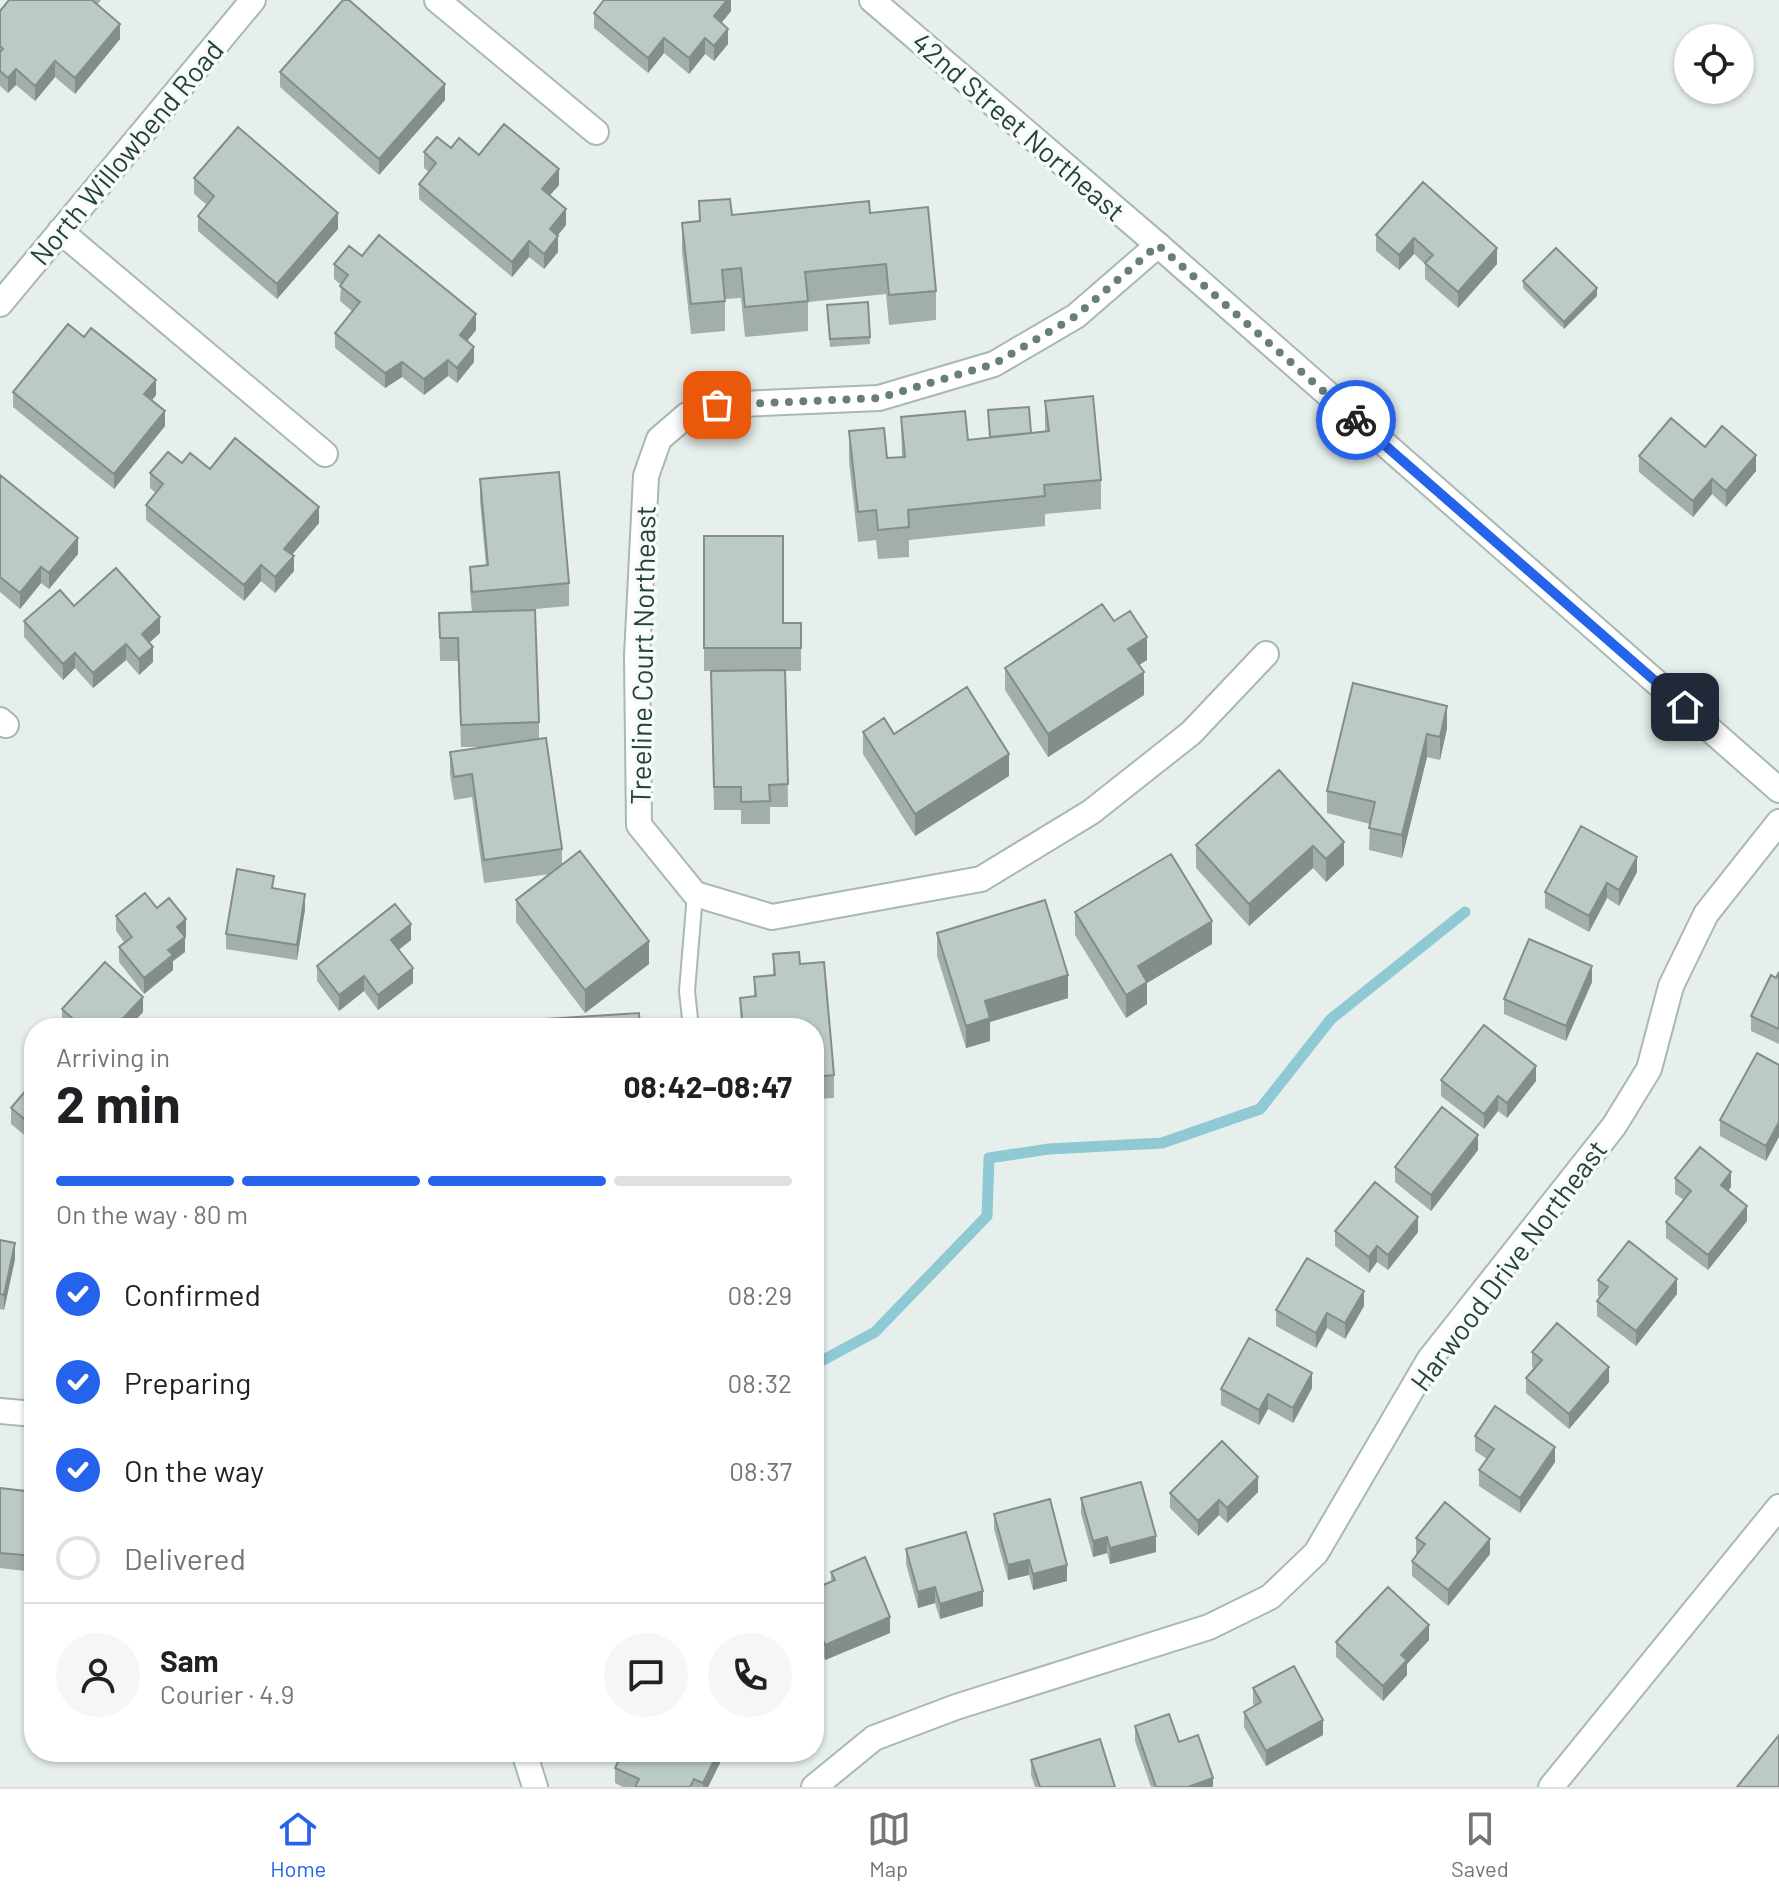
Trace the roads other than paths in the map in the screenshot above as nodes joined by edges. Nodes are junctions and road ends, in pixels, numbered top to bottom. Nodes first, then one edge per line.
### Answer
1 (253, 0) edge
2 (437, 0) edge
3 (872, 0) edge
4 (596, 132) dead end
5 (60, 231) junction
6 (1158, 245) junction
7 (0, 304) edge
8 (325, 454) dead end
9 (1266, 654) dead end
10 (1779, 790) edge
11 (1779, 822) edge
12 (695, 894) junction
13 (690, 1018) edge
14 (0, 1411) edge
15 (24, 1413) edge
16 (1779, 1507) edge
17 (527, 1762) edge
18 (535, 1787) edge
19 (814, 1787) edge
20 (1551, 1787) edge

1 - 5 street, North Willowbend Road
2 - 4 street
3 - 6 street, 42nd Street Northeast
5 - 7 street, North Willowbend Road
5 - 8 street
6 - 10 street, 42nd Street Northeast
6 - 12 street, Treeline Court Northeast
9 - 12 street
11 - 19 street, Harwood Drive Northeast
12 - 13 lane
14 - 15 street
16 - 20 street
17 - 18 street

